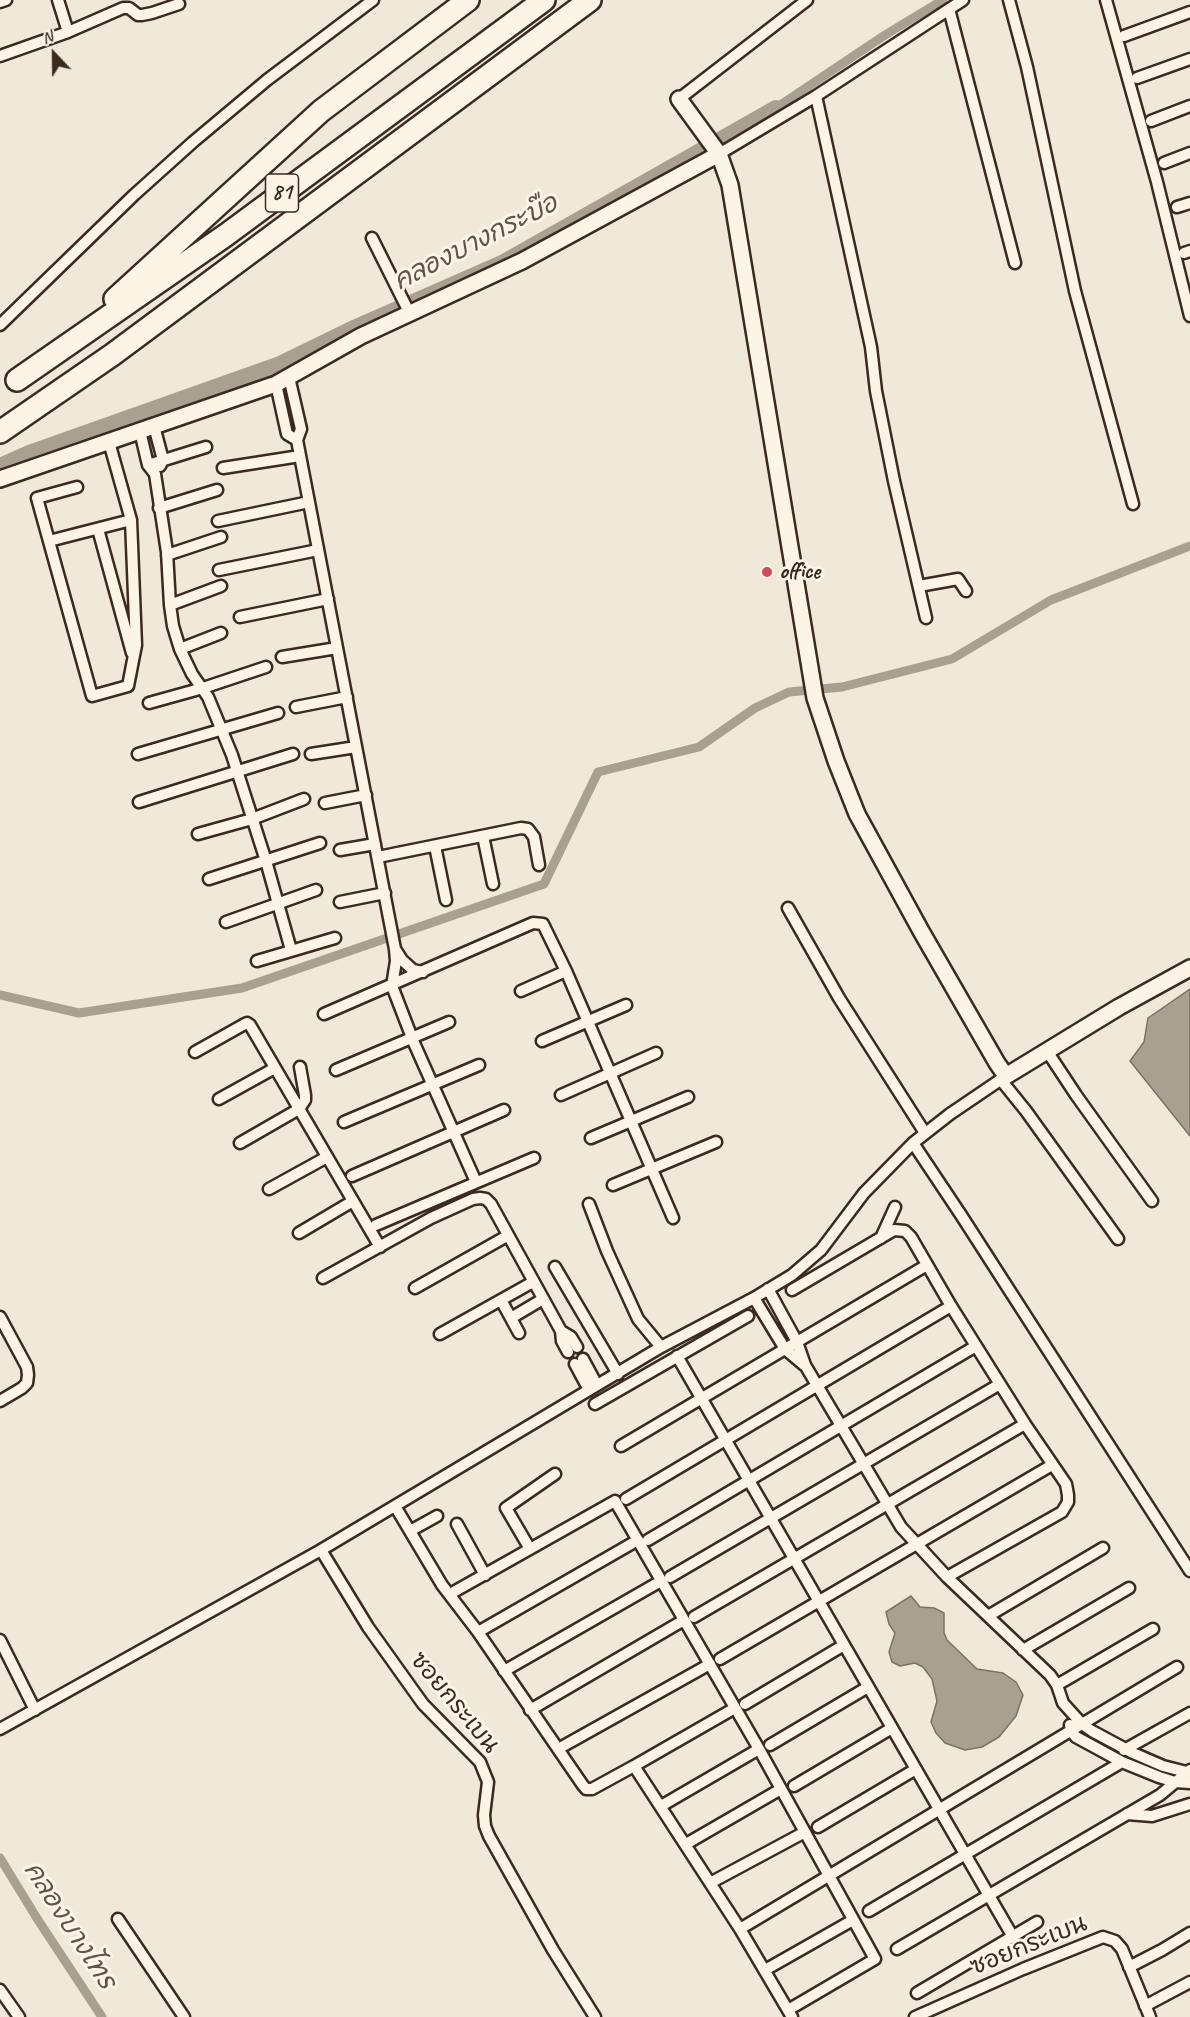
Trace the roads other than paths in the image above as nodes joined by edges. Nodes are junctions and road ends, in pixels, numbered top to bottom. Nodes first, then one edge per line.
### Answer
1 (6, 0) edge
2 (57, 0) edge
3 (373, 0) edge
4 (468, 0) edge
5 (543, 0) edge
6 (590, 0) edge
7 (807, 0) edge
8 (963, 0) edge
9 (1009, 0) edge
10 (1106, 0) edge
11 (0, 2) edge
12 (179, 4) dead end
13 (949, 9) junction
14 (1190, 12) edge
15 (68, 32) junction
16 (1124, 36) dead end
17 (0, 56) edge
18 (1190, 59) edge
19 (1137, 78) dead end
20 (816, 96) junction
21 (679, 99) joint
22 (1190, 106) edge
23 (1151, 121) dead end
24 (1190, 153) edge
25 (719, 154) junction
26 (1164, 163) dead end
27 (1190, 203) edge
28 (1178, 207) dead end
29 (372, 238) dead end
30 (1015, 263) dead end
31 (409, 312) junction
32 (1190, 315) edge
33 (0, 324) edge
34 (283, 380) junction
35 (8, 386) edge
36 (147, 429) junction
37 (0, 432) edge
38 (109, 441) junction
39 (206, 447) dead end
40 (300, 456) junction
41 (163, 460) junction
42 (148, 465) junction
43 (223, 468) dead end
44 (155, 474) junction
45 (0, 479) edge
46 (77, 487) dead end
47 (217, 490) dead end
48 (309, 502) junction
49 (1133, 504) dead end
50 (159, 508) junction
51 (131, 520) junction
52 (218, 521) dead end
53 (98, 529) junction
54 (221, 537) dead end
55 (49, 541) junction
56 (318, 550) junction
57 (167, 555) junction
58 (219, 570) dead end
59 (221, 586) dead end
60 (919, 586) junction
61 (966, 591) dead end
62 (328, 599) junction
63 (170, 605) junction
64 (240, 617) dead end
65 (926, 618) dead end
66 (221, 633) dead end
67 (337, 648) junction
68 (180, 649) junction
69 (282, 657) dead end
70 (134, 661) junction
71 (266, 667) dead end
72 (203, 688) junction
73 (347, 697) junction
74 (149, 703) dead end
75 (296, 707) dead end
76 (278, 713) dead end
77 (222, 730) junction
78 (356, 747) junction
79 (138, 754) dead end
80 (293, 754) dead end
81 (311, 754) dead end
82 (238, 772) junction
83 (366, 795) junction
84 (304, 799) dead end
85 (139, 802) dead end
86 (324, 803) dead end
87 (252, 819) junction
88 (198, 834) dead end
89 (483, 836) junction
90 (320, 843) dead end
91 (375, 844) junction
92 (435, 846) junction
93 (340, 850) dead end
94 (378, 857) junction
95 (266, 861) junction
96 (539, 865) dead end
97 (209, 879) dead end
98 (493, 884) dead end
99 (316, 890) dead end
100 (385, 893) junction
101 (446, 900) dead end
102 (340, 902) dead end
103 (279, 904) junction
104 (788, 908) dead end
105 (226, 922) dead end
106 (335, 938) dead end
107 (395, 949) junction
108 (291, 950) junction
109 (257, 961) dead end
110 (1190, 968) edge
111 (566, 971) junction
112 (423, 972) junction
113 (392, 986) junction
114 (521, 991) dead end
115 (626, 1005) dead end
116 (324, 1014) dead end
117 (588, 1021) junction
118 (449, 1022) dead end
119 (412, 1038) junction
120 (542, 1041) dead end
121 (1047, 1051) junction
122 (195, 1052) dead end
123 (656, 1053) dead end
124 (478, 1065) dead end
125 (300, 1067) dead end
126 (275, 1068) junction
127 (336, 1070) dead end
128 (610, 1073) junction
129 (1004, 1078) junction
130 (432, 1085) junction
131 (561, 1095) dead end
132 (688, 1097) dead end
133 (219, 1099) dead end
134 (299, 1109) junction
135 (504, 1110) dead end
136 (631, 1121) junction
137 (344, 1122) dead end
138 (454, 1133) junction
139 (925, 1134) junction
140 (591, 1138) dead end
141 (716, 1142) dead end
142 (240, 1143) dead end
143 (913, 1143) junction
144 (327, 1156) junction
145 (534, 1158) dead end
146 (652, 1169) junction
147 (352, 1176) dead end
148 (476, 1182) junction
149 (613, 1185) dead end
150 (269, 1189) dead end
151 (353, 1201) junction
152 (1152, 1201) dead end
153 (588, 1204) dead end
154 (895, 1207) dead end
155 (673, 1218) dead end
156 (376, 1225) dead end
157 (299, 1233) dead end
158 (507, 1236) junction
159 (881, 1239) junction
160 (1118, 1239) dead end
161 (380, 1246) junction
162 (927, 1265) junction
163 (555, 1267) dead end
164 (323, 1278) dead end
165 (533, 1282) junction
166 (415, 1288) dead end
167 (768, 1289) junction
168 (792, 1290) dead end
169 (754, 1298) junction
170 (543, 1299) junction
171 (501, 1300) junction
172 (951, 1306) junction
173 (748, 1316) dead end
174 (0, 1317) edge
175 (511, 1318) junction
176 (519, 1333) dead end
177 (440, 1334) dead end
178 (797, 1342) junction
179 (976, 1346) junction
180 (662, 1347) junction
181 (572, 1349) dead end
182 (785, 1349) junction
183 (677, 1356) junction
184 (579, 1362) dead end
185 (805, 1365) junction
186 (618, 1374) junction
187 (1000, 1384) junction
188 (817, 1386) junction
189 (593, 1387) junction
190 (701, 1398) junction
191 (0, 1401) edge
192 (595, 1404) dead end
193 (1025, 1424) junction
194 (841, 1426) junction
195 (726, 1440) junction
196 (621, 1446) dead end
197 (864, 1464) junction
198 (1052, 1465) junction
199 (555, 1474) dead end
200 (749, 1480) junction
201 (626, 1498) dead end
202 (888, 1504) junction
203 (395, 1506) junction
204 (437, 1516) dead end
205 (771, 1518) junction
206 (457, 1524) dead end
207 (410, 1531) junction
208 (643, 1540) junction
209 (916, 1545) junction
210 (1103, 1548) dead end
211 (530, 1549) junction
212 (321, 1550) junction
213 (794, 1558) junction
214 (1190, 1571) edge
215 (485, 1575) junction
216 (947, 1577) junction
217 (666, 1579) junction
218 (1128, 1588) dead end
219 (450, 1594) junction
220 (819, 1601) junction
221 (988, 1616) junction
222 (689, 1619) junction
223 (1153, 1629) dead end
224 (478, 1632) junction
225 (0, 1640) edge
226 (844, 1645) junction
227 (1023, 1650) junction
228 (715, 1662) junction
229 (1178, 1667) dead end
230 (504, 1671) junction
231 (1057, 1685) junction
232 (868, 1687) junction
233 (740, 1706) junction
234 (35, 1710) junction
235 (530, 1710) junction
236 (1068, 1710) junction
237 (1190, 1713) edge
238 (1083, 1724) junction
239 (892, 1728) junction
240 (0, 1729) edge
241 (1071, 1731) junction
242 (770, 1745) dead end
243 (558, 1749) junction
244 (759, 1749) junction
245 (1126, 1749) junction
246 (1118, 1759) junction
247 (634, 1766) junction
248 (916, 1769) junction
249 (1189, 1775) edge
250 (1175, 1782) junction
251 (794, 1786) dead end
252 (781, 1789) junction
253 (1190, 1804) edge
254 (661, 1806) junction
255 (939, 1809) junction
256 (1127, 1814) junction
257 (818, 1827) dead end
258 (805, 1832) junction
259 (686, 1844) junction
260 (965, 1854) junction
261 (829, 1876) junction
262 (710, 1883) junction
263 (989, 1896) junction
264 (869, 1911) dead end
265 (118, 1919) dead end
266 (854, 1920) junction
267 (1037, 1922) dead end
268 (740, 1929) junction
269 (1190, 1933) edge
270 (1013, 1936) junction
271 (897, 1949) dead end
272 (1129, 1967) junction
273 (765, 1970) junction
274 (1190, 1982) edge
275 (0, 1990) edge
276 (917, 1993) dead end
277 (1145, 2006) junction
278 (790, 2014) edge
279 (19, 2017) edge
280 (184, 2017) edge
281 (595, 2017) edge
282 (915, 2017) edge
283 (1150, 2017) edge

1 - 11 street
2 - 15 street
3 - 33 street
4 - 35 highway, 81
5 - 35 highway, 81
6 - 37 highway, 81
7 - 21 street
8 - 13 street
9 - 49 street
10 - 32 street
12 - 15 street
13 - 20 street
13 - 30 street
14 - 16 street
15 - 17 street
18 - 19 street
20 - 25 street
20 - 60 street
21 - 25 street
22 - 23 street
24 - 26 street
25 - 31 street
25 - 129 street
27 - 28 street
29 - 31 street
31 - 34 street
34 - 36 street
34 - 40 street
36 - 38 street
36 - 41 street
36 - 42 street
38 - 45 street
38 - 51 street
39 - 41 street
40 - 43 street
40 - 48 street
41 - 42 street
41 - 44 street
42 - 44 street
44 - 50 street
46 - 55 street
47 - 50 street
48 - 52 street
48 - 56 street
50 - 57 street
51 - 53 street
51 - 70 street
53 - 55 street
53 - 70 street
54 - 57 street
55 - 70 street
56 - 58 street
56 - 62 street
57 - 63 street
59 - 63 street
60 - 61 street
60 - 65 street
62 - 64 street
62 - 67 street
63 - 68 street
66 - 68 street
67 - 69 street
67 - 73 street
68 - 72 street
71 - 72 street
72 - 74 street
72 - 77 street
73 - 75 street
73 - 78 street
76 - 77 street
77 - 79 street
77 - 82 street
78 - 81 street
78 - 83 street
80 - 82 street
82 - 85 street
82 - 87 street
83 - 86 street
83 - 91 street
84 - 87 street
87 - 88 street
87 - 95 street
89 - 92 street
89 - 96 street
89 - 98 street
90 - 95 street
91 - 93 street
91 - 94 street
92 - 94 street
92 - 101 street
94 - 100 street
95 - 97 street
95 - 103 street
99 - 103 street
100 - 102 street
100 - 107 street
103 - 105 street
103 - 108 street
104 - 139 street
106 - 108 street
107 - 112 street
107 - 113 street
108 - 109 street
110 - 121 street
111 - 112 street
111 - 114 street
111 - 117 street
112 - 113 street
113 - 116 street
113 - 119 street
115 - 117 street
117 - 120 street
117 - 128 street
118 - 119 street
119 - 127 street
119 - 130 street
121 - 129 street
121 - 152 street
122 - 126 street
123 - 128 street
124 - 130 street
125 - 134 street
126 - 133 street
126 - 134 street
128 - 131 street
128 - 136 street
129 - 139 street
129 - 160 street
130 - 137 street
130 - 138 street
132 - 136 street
134 - 142 street
134 - 144 street
135 - 138 street
136 - 140 street
136 - 146 street
138 - 147 street
138 - 148 street
139 - 143 street
141 - 146 street
143 - 167 street
143 - 214 street
144 - 150 street
144 - 151 street
145 - 148 street
146 - 149 street
146 - 155 street
148 - 156 street
151 - 157 street
151 - 161 street
153 - 180 street
154 - 159 street
158 - 161 street
158 - 165 street
158 - 166 street
159 - 162 street
159 - 168 street
161 - 164 street
162 - 172 street
162 - 178 street
163 - 186 street
165 - 170 street
165 - 171 street
167 - 169 street
167 - 178 street
169 - 180 street
169 - 182 street
170 - 175 street
170 - 181 street
171 - 175 street
171 - 177 street
172 - 179 street
172 - 188 street
173 - 183 street
174 - 191 street
175 - 176 street
178 - 182 street
178 - 185 street
179 - 187 street
179 - 194 street
180 - 186 street
182 - 185 street
182 - 190 street
183 - 190 street
183 - 192 street
184 - 189 street
185 - 188 street
186 - 189 street
187 - 193 street
187 - 197 street
188 - 194 street
188 - 195 street
189 - 203 street
190 - 195 street
190 - 196 street
193 - 198 street
193 - 202 street
194 - 197 street
194 - 200 street
195 - 200 street
195 - 201 street
197 - 202 street
197 - 205 street
198 - 209 street
198 - 216 street
199 - 211 street
200 - 205 street
200 - 208 street
202 - 209 street
202 - 213 street
203 - 207 street
203 - 212 street
204 - 207 street
205 - 213 street
205 - 217 street
206 - 215 street
207 - 219 street
208 - 211 street
208 - 217 street
208 - 224 street
209 - 216 street
209 - 220 street
210 - 221 street
211 - 215 street
212 - 234 street
212 - 281 street, ซอยกระเบน
213 - 220 street
213 - 222 street
215 - 219 street
216 - 221 street
217 - 222 street
217 - 230 street
218 - 227 street
219 - 224 street
220 - 226 street
220 - 228 street
221 - 227 street
222 - 228 street
222 - 235 street
223 - 231 street
224 - 230 street
225 - 234 street
226 - 232 street
226 - 233 street
227 - 231 street
228 - 233 street
228 - 243 street
229 - 238 street
230 - 235 street
231 - 236 street
232 - 239 street
232 - 242 street
233 - 244 street
233 - 247 street
234 - 240 street
235 - 243 street
236 - 238 street
236 - 241 street
237 - 245 street
238 - 241 street
238 - 245 street
239 - 248 street
239 - 251 street
241 - 246 street
241 - 255 street
243 - 247 street
244 - 252 street
244 - 254 street
245 - 246 street
245 - 249 street
246 - 250 street
246 - 260 street
247 - 254 street
248 - 255 street
248 - 257 street
249 - 250 street
250 - 256 street
252 - 258 street
252 - 259 street
253 - 256 street
254 - 259 street
255 - 260 street
255 - 261 street
256 - 263 street
258 - 261 street
258 - 262 street
259 - 262 street
260 - 263 street
260 - 264 street
261 - 266 street
261 - 268 street
262 - 268 street
263 - 270 street
263 - 271 street
265 - 280 street
266 - 273 street
266 - 278 street
267 - 270 street
268 - 273 street
269 - 272 street
270 - 276 street
272 - 277 street, ซอยกระเบน
272 - 282 street, ซอยกระเบน
273 - 278 street
274 - 277 street
275 - 279 street
277 - 283 street, ซอยกระเบน

